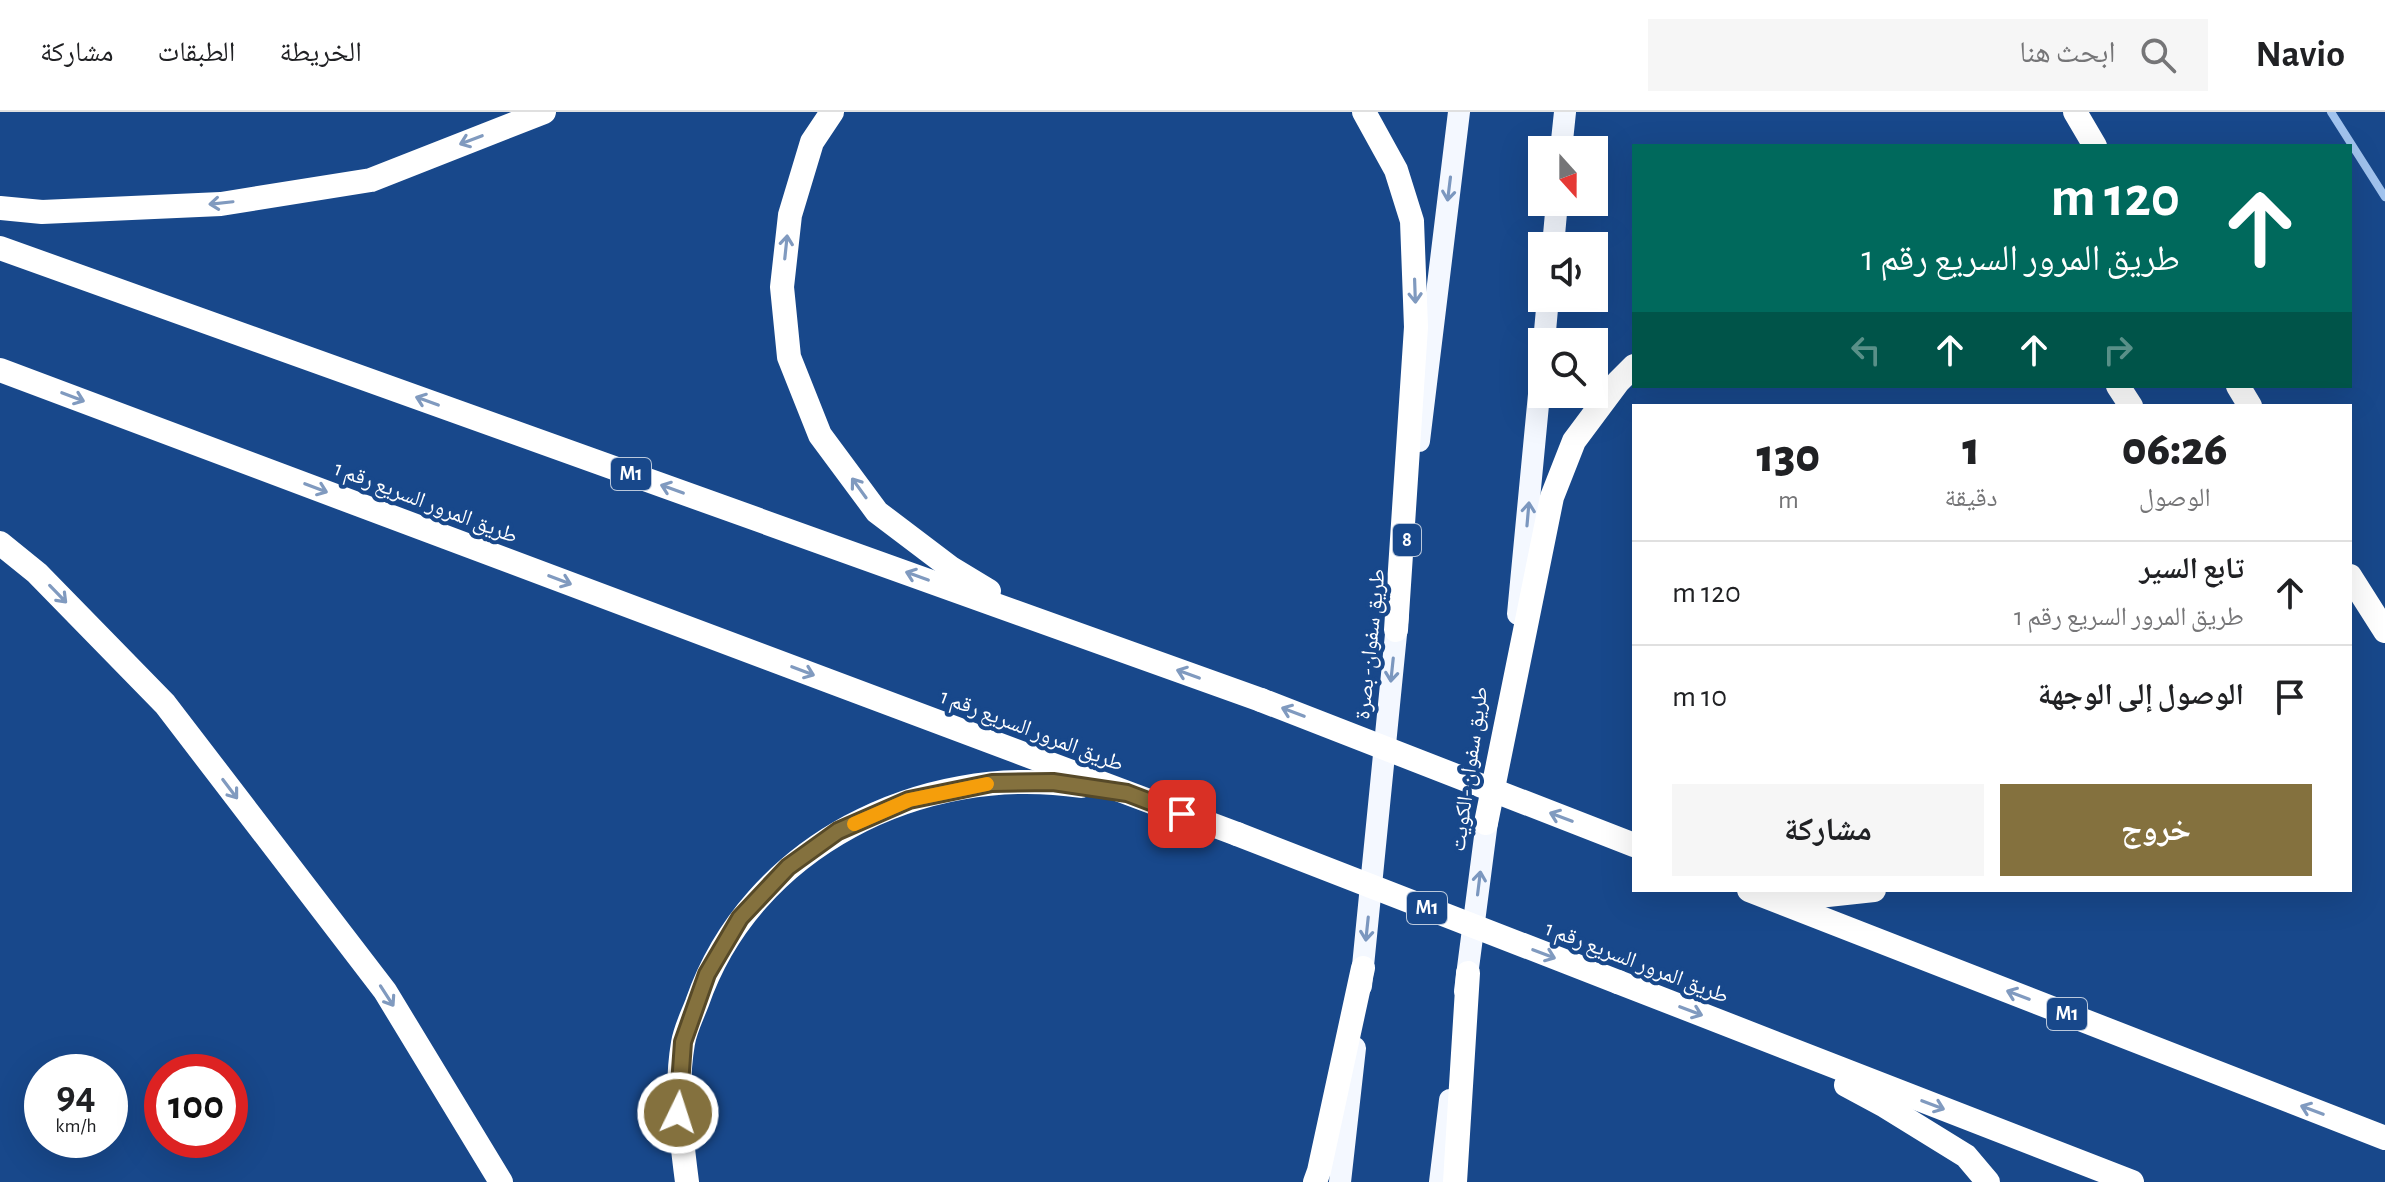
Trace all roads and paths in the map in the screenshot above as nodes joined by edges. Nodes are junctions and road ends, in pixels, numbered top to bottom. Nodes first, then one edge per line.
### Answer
1 (544, 112) edge
2 (832, 112) edge
3 (1364, 112) edge
4 (1459, 112) edge
5 (1565, 112) edge
6 (2075, 112) edge
7 (2331, 112) edge
8 (1562, 136) edge
9 (2094, 144) edge
10 (2351, 144) edge
11 (2352, 145) edge
12 (2385, 197) edge
13 (0, 208) edge
14 (0, 248) edge
15 (1632, 368) edge
16 (0, 370) edge
17 (1538, 408) edge
18 (0, 543) edge
19 (2352, 579) edge
20 (1032, 618) junction
21 (1396, 630) junction
22 (2385, 631) edge
23 (1127, 793) junction
24 (1486, 823) junction
25 (1632, 844) edge
26 (1754, 892) edge
27 (1772, 892) edge
28 (1855, 892) edge
29 (1363, 968) junction
30 (1468, 973) junction
31 (1749, 1033) junction
32 (2385, 1138) edge
33 (501, 1182) edge
34 (687, 1182) edge
35 (1315, 1182) edge
36 (1340, 1182) edge
37 (1440, 1182) edge
38 (1455, 1182) edge
39 (1988, 1182) edge
40 (2132, 1182) edge

1 -> 13 highway
20 -> 2 highway
3 -> 21 highway
4 -> 21 highway, طريق سفوان- بصرة / 8
5 - 8 highway
6 - 9 highway
7 - 10 street
11 - 12 street
20 -> 14 highway, M1
15 - 24 highway
16 -> 23 highway, طريق المرور السريع رقم 1 / M1
24 -> 17 highway, طريق سفوان -الكويت
18 -> 33 highway
19 - 22 highway
25 -> 20 highway, M1, bridge
21 -> 29 highway, طريق سفوان- بصرة / 8
23 -> 31 highway, طريق المرور السريع رقم 1 / M1, bridge
23 - 34 highway
30 -> 24 highway, طريق سفوان -الكويت
32 -> 26 highway, M1
27 - 28 highway
29 - 35 highway
29 - 36 highway, طريق سفوان- بصرة / 8
30 - 37 highway, طريق سفوان -الكويت
30 - 38 highway
31 - 39 highway
31 -> 40 highway, طريق المرور السريع رقم 1 / M1

